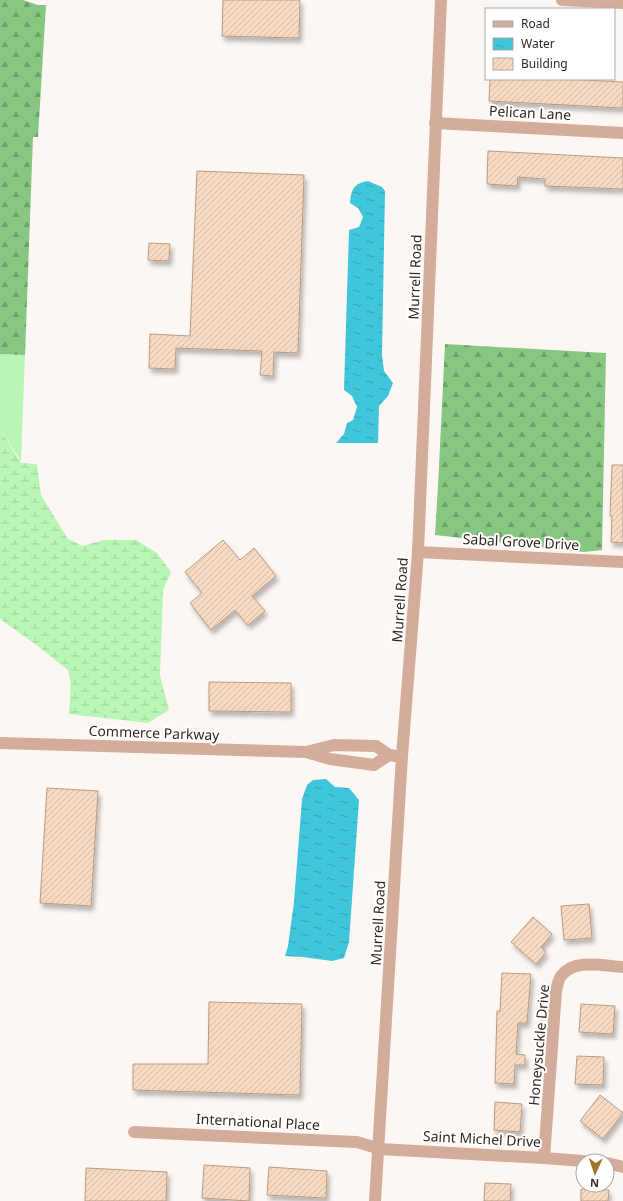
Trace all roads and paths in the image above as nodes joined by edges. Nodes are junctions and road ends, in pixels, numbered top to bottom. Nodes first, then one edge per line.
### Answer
1 (441, 0) edge
2 (562, 0) edge
3 (623, 3) edge
4 (435, 123) junction
5 (623, 133) edge
6 (418, 552) junction
7 (623, 562) edge
8 (0, 743) edge
9 (306, 752) junction
10 (389, 755) junction
11 (402, 756) junction
12 (623, 967) edge
13 (134, 1132) dead end
14 (380, 1149) junction
15 (544, 1158) junction
16 (575, 1160) edge
17 (376, 1201) edge

1 - 4 street, Murrell Road
2 - 3 street
4 - 5 street, Pelican Lane
4 - 6 street, Murrell Road
6 - 7 street, Sabal Grove Drive
6 - 11 street, Murrell Road
8 - 9 street, Commerce Parkway
9 - 10 street, Commerce Parkway
9 - 10 street, Commerce Parkway
10 - 11 street, Commerce Parkway
11 - 14 street, Murrell Road
12 - 15 street, Honeysuckle Drive
13 - 14 street, International Place
14 - 15 street, Saint Michel Drive
14 - 17 street, Murrell Road
15 - 16 street, Saint Michel Drive

